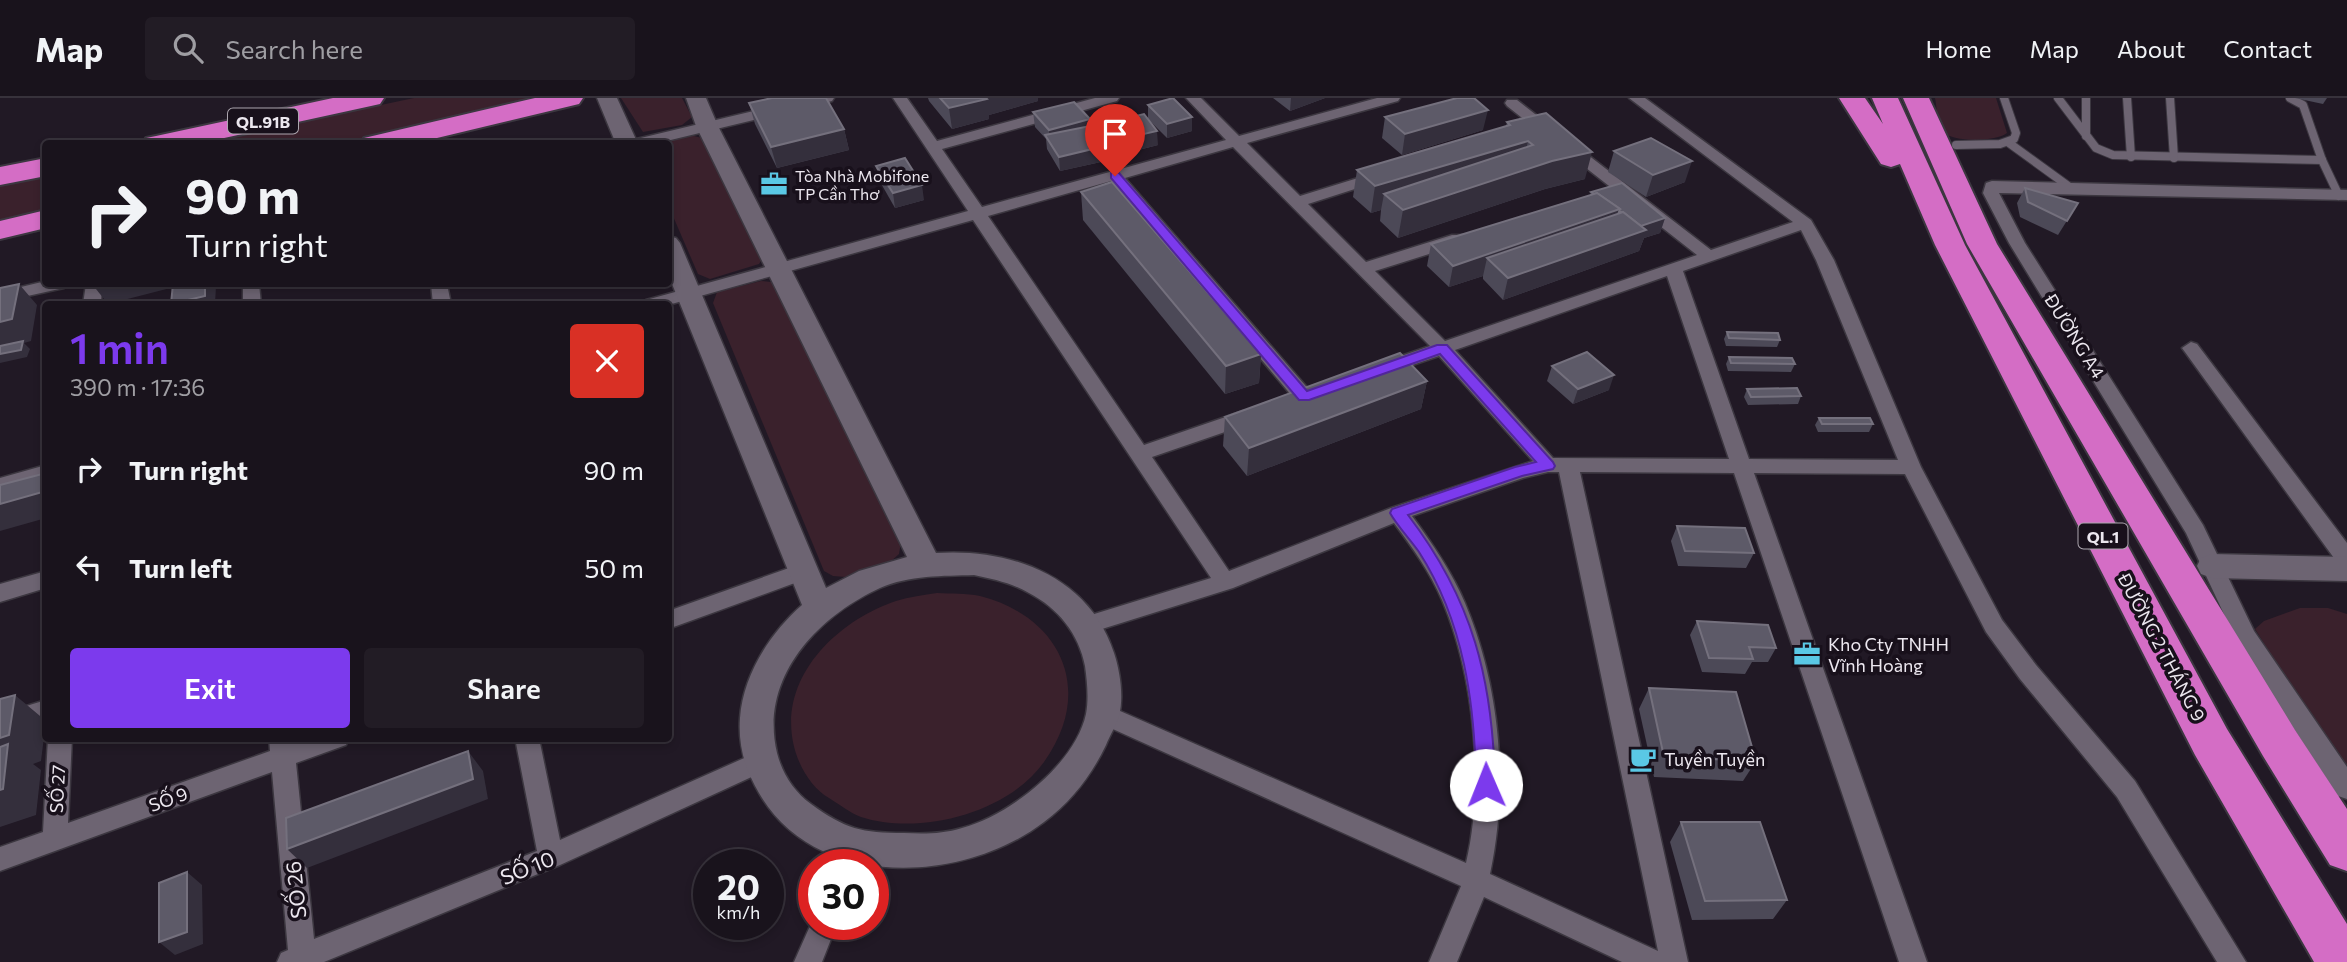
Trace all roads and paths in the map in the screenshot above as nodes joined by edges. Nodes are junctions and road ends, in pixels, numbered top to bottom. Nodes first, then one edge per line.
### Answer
1 (371, 98) edge
2 (570, 98) edge
3 (607, 98) edge
4 (696, 98) edge
5 (827, 98) edge
6 (900, 98) edge
7 (1112, 98) edge
8 (1193, 98) edge
9 (1393, 98) edge
10 (1636, 98) edge
11 (1852, 98) edge
12 (2004, 98) edge
13 (2058, 98) edge
14 (2085, 98) edge
15 (2127, 98) edge
16 (2170, 98) edge
17 (2290, 98) edge
18 (1909, 99) edge
19 (1512, 103) dead end
20 (707, 127) junction
21 (2086, 136) junction
22 (175, 140) edge
23 (391, 140) edge
24 (625, 140) edge
25 (650, 140) edge
26 (1236, 142) junction
27 (2009, 143) junction
28 (1956, 145) dead end
29 (933, 147) junction
30 (2131, 157) junction
31 (2175, 158) junction
32 (2322, 160) junction
33 (42, 168) edge
34 (1400, 170) edge
35 (0, 176) edge
36 (1115, 176) junction
37 (1620, 188) junction
38 (2071, 188) junction
39 (1595, 196) edge
40 (2344, 198) edge
41 (1296, 202) junction
42 (978, 214) junction
43 (42, 220) edge
44 (1805, 223) junction
45 (0, 230) edge
46 (1480, 232) edge
47 (1950, 245) junction
48 (672, 252) edge
49 (1709, 256) junction
50 (1365, 268) junction
51 (1673, 268) junction
52 (779, 269) junction
53 (45, 287) edge
54 (690, 294) junction
55 (0, 297) edge
56 (663, 301) edge
57 (1442, 348) junction
58 (2191, 348) dead end
59 (1367, 375) edge
60 (1304, 397) edge
61 (1266, 410) edge
62 (1139, 454) junction
63 (1558, 465) junction
64 (1743, 466) junction
65 (1911, 467) junction
66 (42, 473) edge
67 (0, 485) edge
68 (1398, 513) junction
69 (2347, 559) edge
70 (926, 564) junction
71 (2212, 566) junction
72 (2347, 569) edge
73 (806, 570) junction
74 (42, 580) edge
75 (1225, 582) junction
76 (0, 593) edge
77 (819, 608) junction
78 (672, 619) edge
79 (1086, 625) junction
80 (42, 711) edge
81 (1103, 714) junction
82 (0, 724) edge
83 (60, 742) edge
84 (315, 742) edge
85 (528, 742) edge
86 (281, 748) edge
87 (760, 762) junction
88 (2347, 788) edge
89 (55, 839) junction
90 (845, 849) edge
91 (889, 850) edge
92 (2347, 850) edge
93 (551, 857) junction
94 (0, 859) edge
95 (1475, 880) junction
96 (817, 940) edge
97 (299, 961) edge
98 (808, 962) edge
99 (1443, 962) edge
100 (1651, 962) edge
101 (1674, 962) edge
102 (1913, 962) edge
103 (2232, 962) edge
104 (2342, 962) edge

1 - 22 highway, QL.91B
2 - 23 highway
3 - 24 street
4 - 20 street
5 - 20 street
6 - 29 street
7 - 29 street
8 - 26 street
9 - 26 street
10 - 44 street
11 - 47 highway
12 - 27 lane
13 - 21 lane
14 - 21 lane
15 - 30 lane
16 - 31 lane
17 - 32 lane
18 - 47 highway, ĐƯỜNG 2 THÁNG 9 / QL.1
18 - 92 highway, ĐƯỜNG 2 THÁNG 9 / QL.1
19 - 37 street
20 - 25 street
20 - 52 street
21 - 30 lane
26 - 36 street
26 - 41 street
27 - 28 lane
27 - 38 lane
29 - 42 street
30 - 31 lane
31 - 32 lane
32 - 40 lane
33 - 35 highway
34 - 41 street
36 - 42 street
36 - 60 street
37 - 39 street
37 - 49 street
38 - 40 street, ĐƯỜNG A4
38 - 71 street, ĐƯỜNG A4
41 - 50 street
42 - 52 street
42 - 62 street
43 - 45 highway
44 - 49 street
44 - 65 street
46 - 50 street
47 - 104 highway, ĐƯỜNG 2 THÁNG 9 / QL.1
48 - 54 street
49 - 51 street
50 - 57 street
51 - 57 street
51 - 64 street
52 - 54 street
52 - 70 street
53 - 55 street
54 - 56 street
54 - 73 street
57 - 59 street
57 - 63 street
58 - 69 street
61 - 62 street
62 - 75 street
63 - 64 street
63 - 68 street
63 - 101 street
64 - 65 street
64 - 102 street
65 - 103 street
66 - 67 street
68 - 75 street
68 - 95 street
70 - 77 street
70 - 79 street
71 - 72 street
71 - 88 street, ĐƯỜNG A4
73 - 77 street
73 - 78 street
74 - 76 street
75 - 79 street
77 - 87 street
79 - 81 street
80 - 82 street
81 - 91 street
81 - 95 street
83 - 89 street, SỐ 27
84 - 86 street, SỐ 9
85 - 93 street
86 - 89 street, SỐ 9
86 - 97 street, SỐ 26
87 - 90 street
87 - 93 street, SỐ 10
89 - 94 street, SỐ 9
93 - 97 street, SỐ 10
95 - 99 street
95 - 100 street
96 - 98 street

